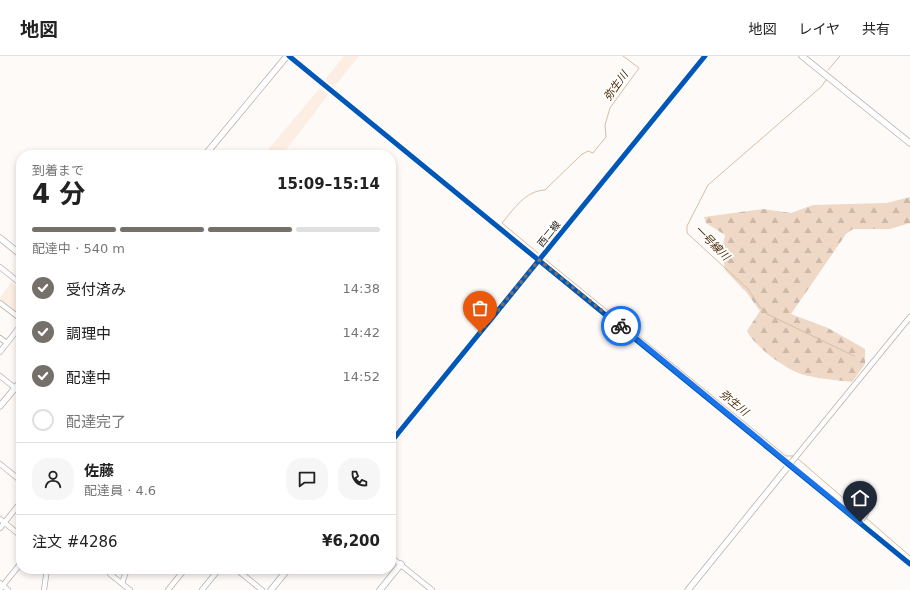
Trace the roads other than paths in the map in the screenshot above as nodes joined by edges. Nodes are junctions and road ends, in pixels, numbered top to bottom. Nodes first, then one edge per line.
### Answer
1 (288, 56) edge
2 (705, 56) edge
3 (802, 56) edge
4 (910, 143) edge
5 (210, 150) edge
6 (0, 238) edge
7 (16, 251) edge
8 (539, 260) junction
9 (0, 267) edge
10 (16, 280) edge
11 (0, 302) edge
12 (16, 316) edge
13 (910, 317) edge
14 (16, 332) edge
15 (0, 338) edge
16 (7, 343) junction
17 (0, 352) edge
18 (0, 376) edge
19 (15, 388) joint
20 (0, 406) edge
21 (396, 436) edge
22 (790, 464) junction
23 (1, 467) edge
24 (16, 478) edge
25 (16, 507) edge
26 (866, 514) dead end
27 (861, 520) junction
28 (2, 521) edge
29 (0, 528) edge
30 (16, 532) edge
31 (396, 560) edge
32 (401, 564) junction
33 (910, 564) edge
34 (16, 569) edge
35 (396, 570) edge
36 (46, 574) edge
37 (110, 574) edge
38 (125, 574) edge
39 (181, 574) edge
40 (215, 574) edge
41 (242, 574) edge
42 (284, 574) edge
43 (393, 574) edge
44 (122, 583) junction
45 (1, 586) edge
46 (8, 590) edge
47 (44, 590) edge
48 (130, 590) edge
49 (168, 590) edge
50 (202, 590) edge
51 (262, 590) edge
52 (271, 590) edge
53 (380, 590) edge
54 (432, 590) edge
55 (688, 590) edge

1 - 5 street
1 - 8 street
2 - 8 street, 西二線
3 - 4 street
6 - 7 street
8 - 21 street, 西二線
8 - 22 street
9 - 10 street
11 - 12 street
13 - 22 street
14 - 16 street
15 - 16 street
16 - 17 street
18 - 19 street
19 - 20 street
22 - 27 street
22 - 55 street
23 - 24 street
25 - 28 street
26 - 27 street
27 - 33 street
28 - 29 street
28 - 30 street
31 - 32 street
32 - 35 street
32 - 54 street
34 - 45 street
36 - 47 street
37 - 44 street
38 - 44 street
39 - 49 street
40 - 50 street
41 - 51 street
42 - 52 street
43 - 53 street
44 - 48 street
45 - 46 street

